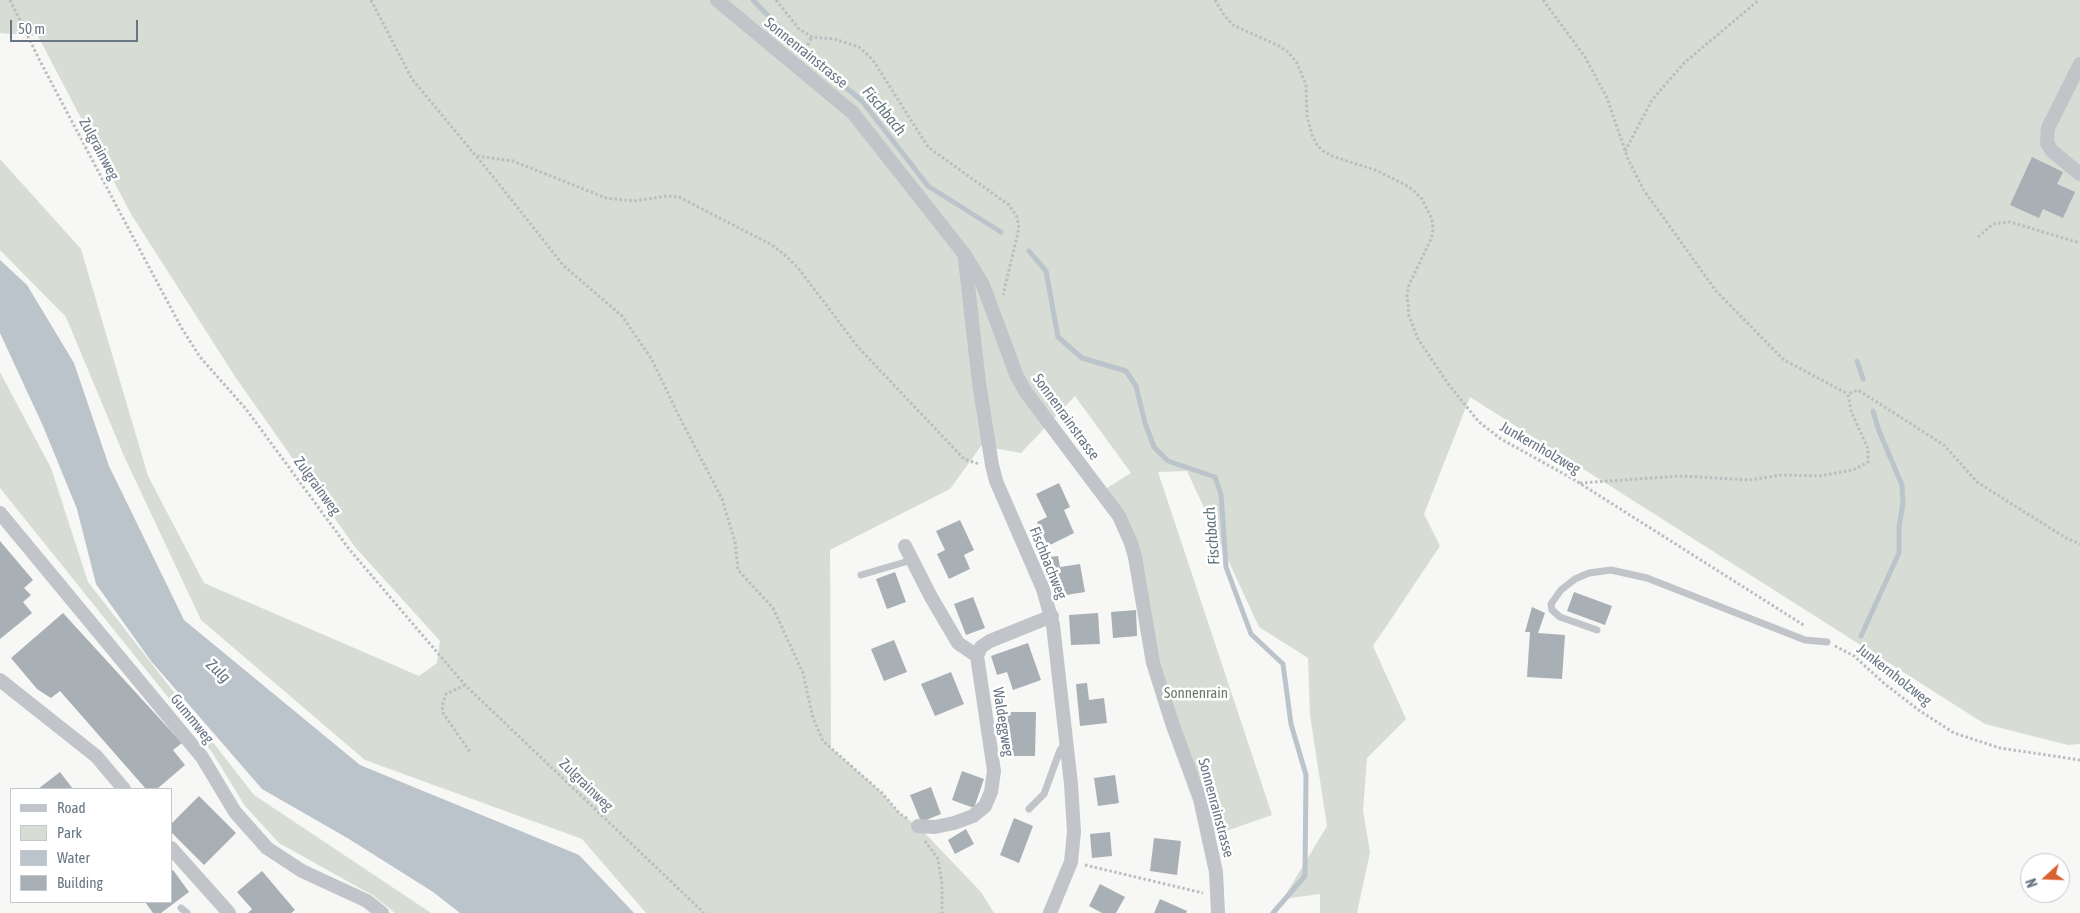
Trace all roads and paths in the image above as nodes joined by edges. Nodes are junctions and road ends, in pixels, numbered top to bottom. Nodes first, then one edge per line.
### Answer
1 (10, 0) edge
2 (372, 0) edge
3 (716, 0) edge
4 (776, 0) edge
5 (1215, 0) edge
6 (1543, 0) edge
7 (1759, 0) edge
8 (2079, 68) edge
9 (1625, 151) junction
10 (476, 156) junction
11 (2080, 174) edge
12 (1978, 237) dead end
13 (2080, 243) edge
14 (964, 255) junction
15 (1002, 300) dead end
16 (1848, 394) junction
17 (992, 465) junction
18 (1580, 484) junction
19 (0, 513) edge
20 (2080, 544) edge
21 (905, 546) dead end
22 (912, 560) junction
23 (861, 575) dead end
24 (1052, 616) junction
25 (1596, 630) dead end
26 (1827, 642) junction
27 (977, 656) junction
28 (0, 680) edge
29 (465, 685) junction
30 (1066, 742) junction
31 (470, 752) dead end
32 (2080, 760) edge
33 (123, 788) edge
34 (1029, 808) dead end
35 (920, 832) junction
36 (172, 849) edge
37 (1076, 863) dead end
38 (1206, 894) dead end
39 (229, 913) edge
40 (382, 913) edge
41 (704, 913) edge
42 (942, 913) edge
43 (1050, 913) edge
44 (1218, 913) edge

1 - 29 path, Zulgrainweg
2 - 10 path
3 - 14 street, Sonnenrainstrasse
4 - 15 path
5 - 18 path, Junkernholzweg
6 - 9 path
7 - 9 path
8 - 11 street
9 - 16 path
10 - 17 path
10 - 35 path
12 - 13 path
14 - 17 street, Fischbachweg
14 - 44 street, Sonnenrainstrasse
16 - 18 path
16 - 20 path
17 - 24 street, Fischbachweg
18 - 26 path, Junkernholzweg
19 - 40 street, Gummweg
21 - 22 street
22 - 23 lane
22 - 27 street
24 - 27 street
24 - 30 street, Fischbachweg
25 - 26 lane
26 - 32 path, Junkernholzweg
27 - 35 street, Waldeggweg
28 - 33 street
29 - 31 path
29 - 41 path, Zulgrainweg
30 - 34 lane
30 - 43 street, Fischbachweg
35 - 42 path
36 - 39 street
37 - 38 path

